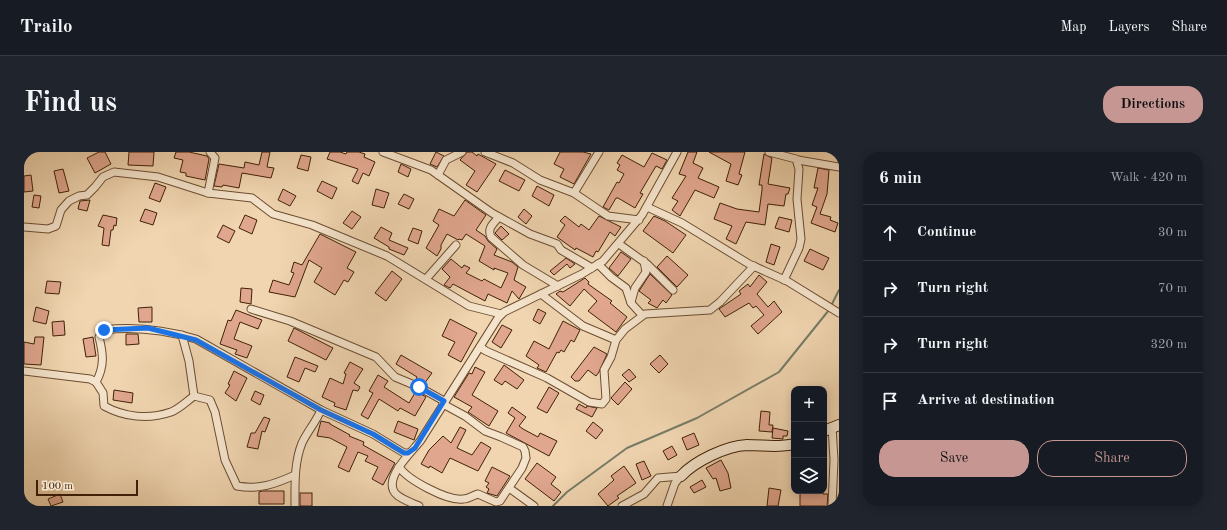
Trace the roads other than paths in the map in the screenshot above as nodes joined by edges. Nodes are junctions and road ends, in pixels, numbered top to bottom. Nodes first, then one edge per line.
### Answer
1 (210, 152) edge
2 (383, 152) edge
3 (462, 152) edge
4 (485, 152) edge
5 (599, 152) edge
6 (678, 152) edge
7 (769, 152) edge
8 (798, 160) junction
9 (839, 167) edge
10 (438, 175) junction
11 (208, 193) junction
12 (574, 193) junction
13 (647, 207) junction
14 (499, 217) junction
15 (639, 220) junction
16 (24, 226) edge
17 (619, 244) junction
18 (456, 245) dead end
19 (644, 261) junction
20 (595, 266) junction
21 (754, 266) junction
22 (426, 279) junction
23 (784, 280) junction
24 (558, 286) junction
25 (673, 290) dead end
26 (541, 294) junction
27 (630, 302) junction
28 (251, 309) dead end
29 (839, 313) edge
30 (501, 314) junction
31 (642, 315) junction
32 (182, 335) junction
33 (616, 340) junction
34 (480, 347) junction
35 (24, 371) edge
36 (96, 382) junction
37 (194, 396) junction
38 (444, 402) junction
39 (321, 410) junction
40 (832, 427) edge
41 (791, 445) edge
42 (408, 453) junction
43 (399, 467) junction
44 (295, 475) junction
45 (681, 476) junction
46 (509, 488) junction
47 (453, 503) edge
48 (295, 506) edge
49 (419, 506) edge
50 (534, 506) edge
51 (622, 506) edge
52 (667, 506) edge
53 (832, 506) edge

1 - 11 street
2 - 10 street
3 - 10 street
4 - 12 street
5 - 12 street
6 - 13 street
7 - 8 street
8 - 9 street
8 - 23 street
10 - 14 street
11 - 16 street
11 - 22 street
12 - 15 street
13 - 15 street
13 - 21 street
14 - 20 street
14 - 24 street
15 - 17 street
17 - 19 street
17 - 20 street
18 - 22 street
19 - 25 street
19 - 27 street
20 - 24 street
20 - 27 street
21 - 23 street
21 - 31 street
22 - 30 street
23 - 29 street
24 - 26 street
26 - 30 street
26 - 33 street
27 - 31 street
28 - 38 street
30 - 34 street
31 - 33 street
32 - 36 street
32 - 37 street
32 - 39 street
33 - 34 street
34 - 38 street
35 - 36 street
36 - 37 street
37 - 44 street
38 - 42 street
38 - 46 street
39 - 42 street
39 - 44 street
40 - 53 street
41 - 45 street
42 - 43 street
43 - 47 street
43 - 49 street
44 - 48 street
45 - 51 street
45 - 52 street
46 - 47 street
46 - 50 street

